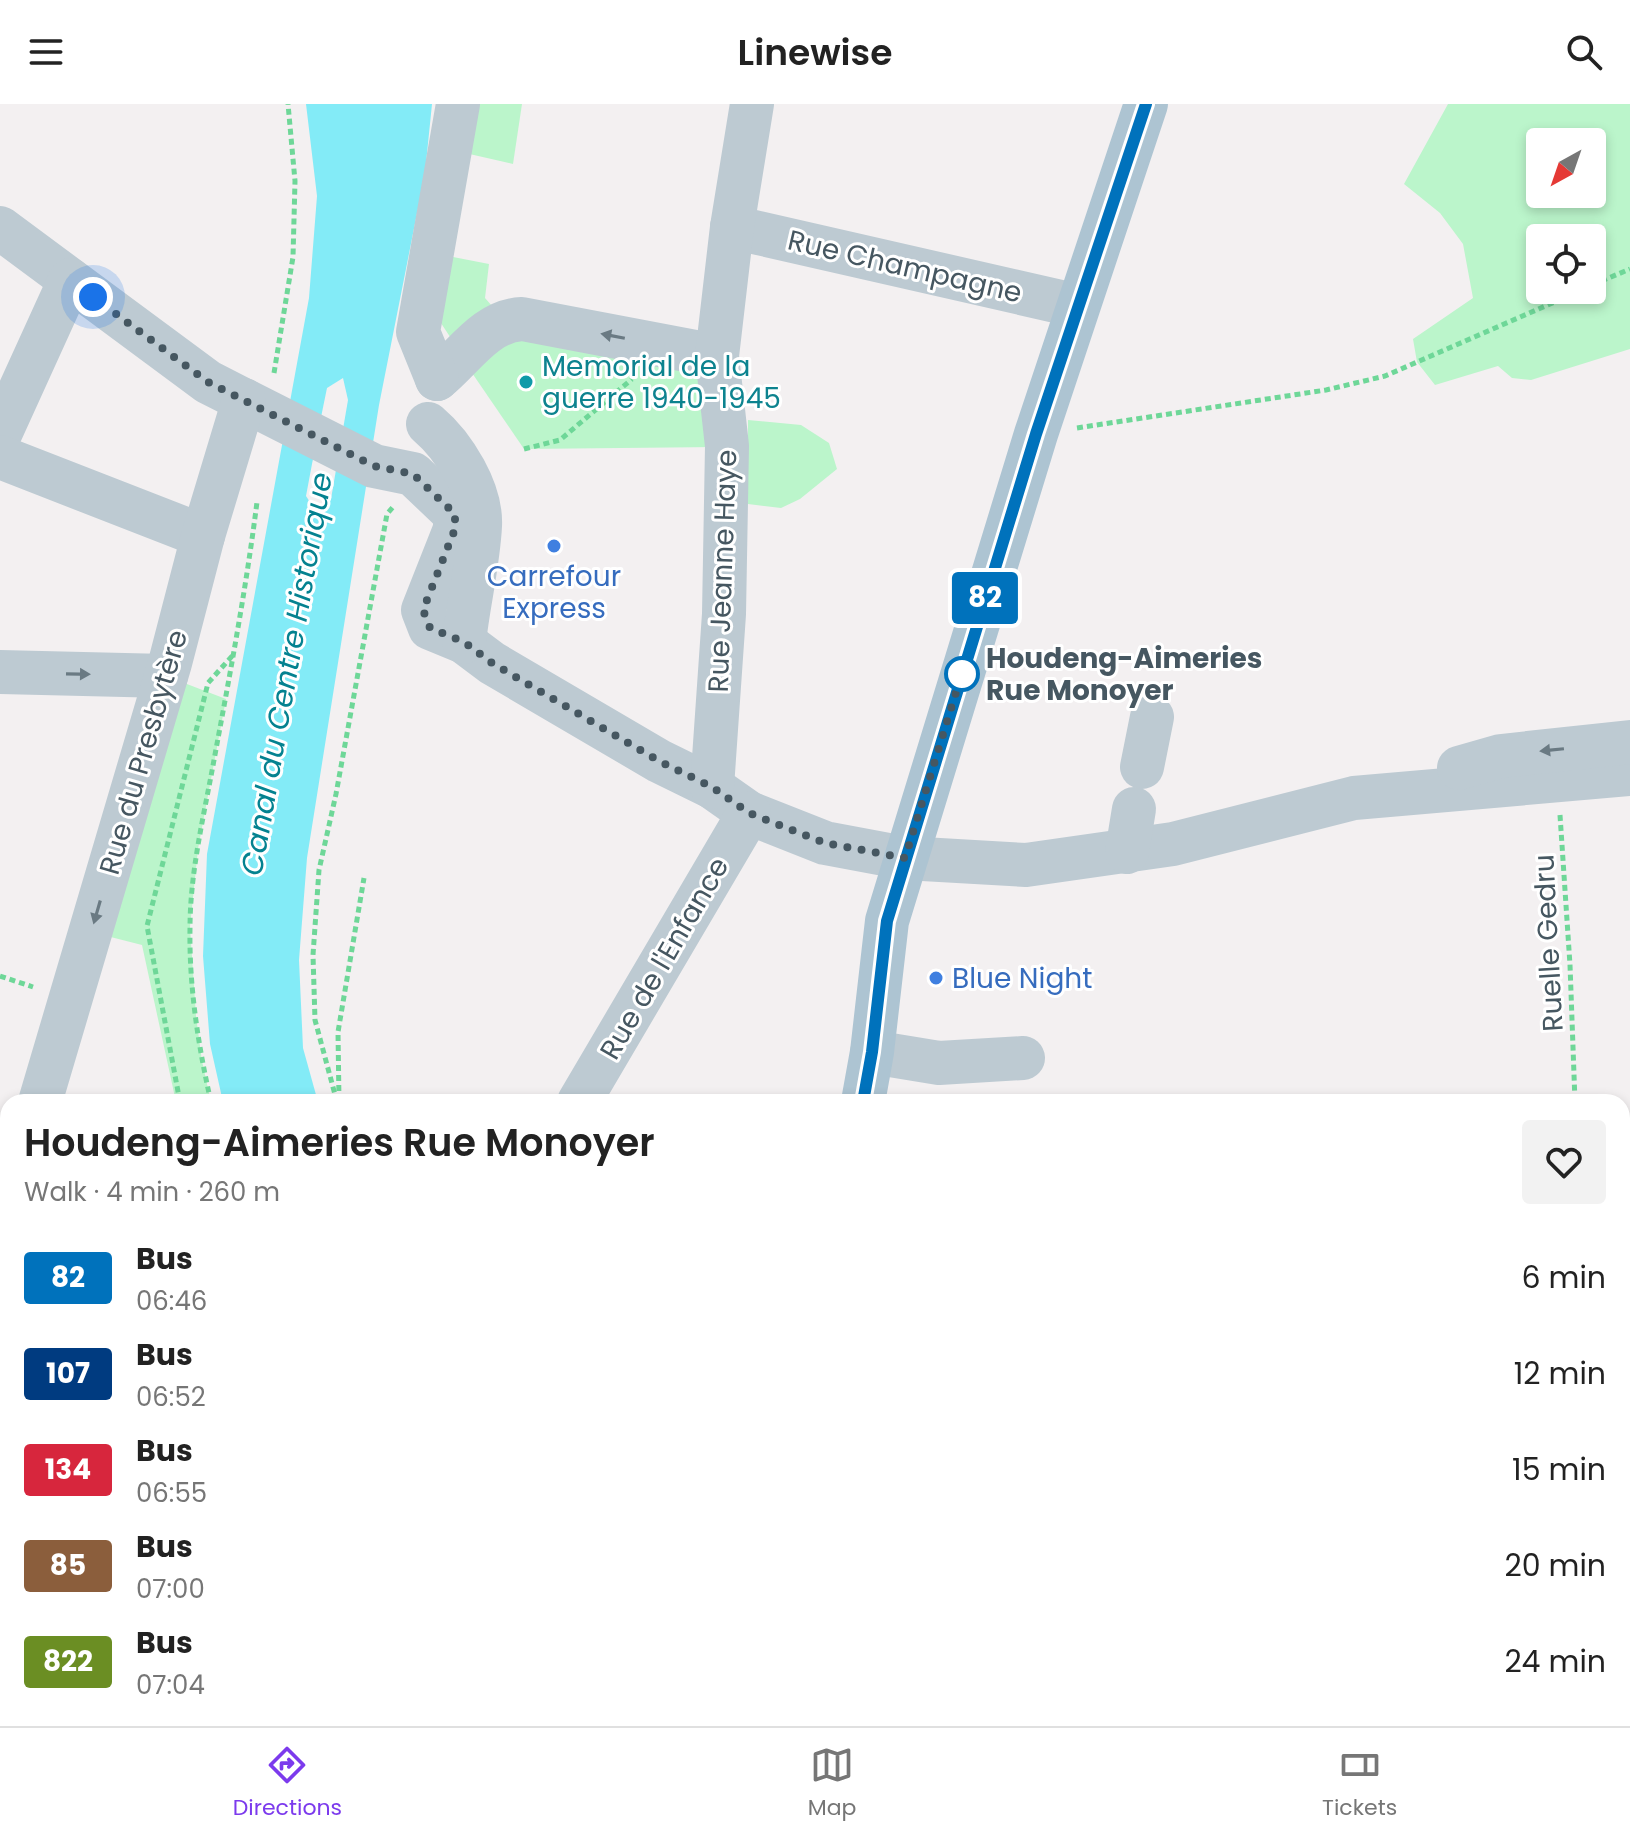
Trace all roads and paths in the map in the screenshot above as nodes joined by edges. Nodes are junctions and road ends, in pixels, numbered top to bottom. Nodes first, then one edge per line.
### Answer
1 (288, 104) edge
2 (458, 104) edge
3 (752, 104) edge
4 (1146, 104) edge
5 (732, 227) junction
6 (0, 228) edge
7 (1630, 269) edge
8 (1606, 279) edge
9 (70, 280) junction
10 (1550, 304) edge
11 (1078, 306) junction
12 (717, 356) junction
13 (641, 371) dead end
14 (437, 379) junction
15 (264, 412) junction
16 (428, 424) junction
17 (0, 434) edge
18 (1036, 434) junction
19 (524, 449) dead end
20 (0, 457) edge
21 (398, 471) junction
22 (203, 536) junction
23 (246, 583) dead end
24 (234, 653) junction
25 (478, 653) junction
26 (0, 672) edge
27 (166, 676) junction
28 (1152, 717) dead end
29 (1630, 742) edge
30 (1630, 774) edge
31 (1557, 782) junction
32 (712, 787) junction
33 (1354, 798) junction
34 (749, 813) junction
35 (1127, 852) junction
36 (905, 858) junction
37 (364, 878) dead end
38 (872, 1052) junction
39 (1023, 1058) dead end
40 (42, 1094) edge
41 (178, 1094) edge
42 (209, 1094) edge
43 (336, 1094) edge
44 (338, 1094) edge
45 (584, 1094) edge
46 (864, 1094) edge
47 (1575, 1094) edge

1 - 15 path
2 - 14 street
3 - 5 street, Rue Jeanne Haye
4 - 11 main road
5 - 11 street, Rue Champagne
5 - 12 street, Rue Jeanne Haye
6 - 9 street
7 - 8 path
9 - 15 street
9 - 17 street
10 - 18 path
11 - 18 main road
12 -> 14 street
12 - 32 street, Rue Jeanne Haye
13 - 19 path
14 - 16 street
15 - 21 street
15 - 22 street, Rue du Presbytère
16 - 21 street
16 - 25 street
18 - 36 main road
20 - 22 street
21 - 25 street
21 - 43 path
22 - 27 street, Rue du Presbytère
23 - 24 path
24 - 41 path
24 - 42 path
25 - 32 street
26 -> 27 street
27 -> 40 street, Rue du Presbytère
28 - 35 street
29 -> 33 street
30 - 31 street
31 - 33 street
31 - 47 path, Ruelle Gedru
32 - 34 street
33 - 35 street
34 - 36 street
34 - 45 street, Rue de l'Enfance
35 - 36 street
36 - 38 main road
37 - 44 path
38 - 39 street
38 - 46 main road

